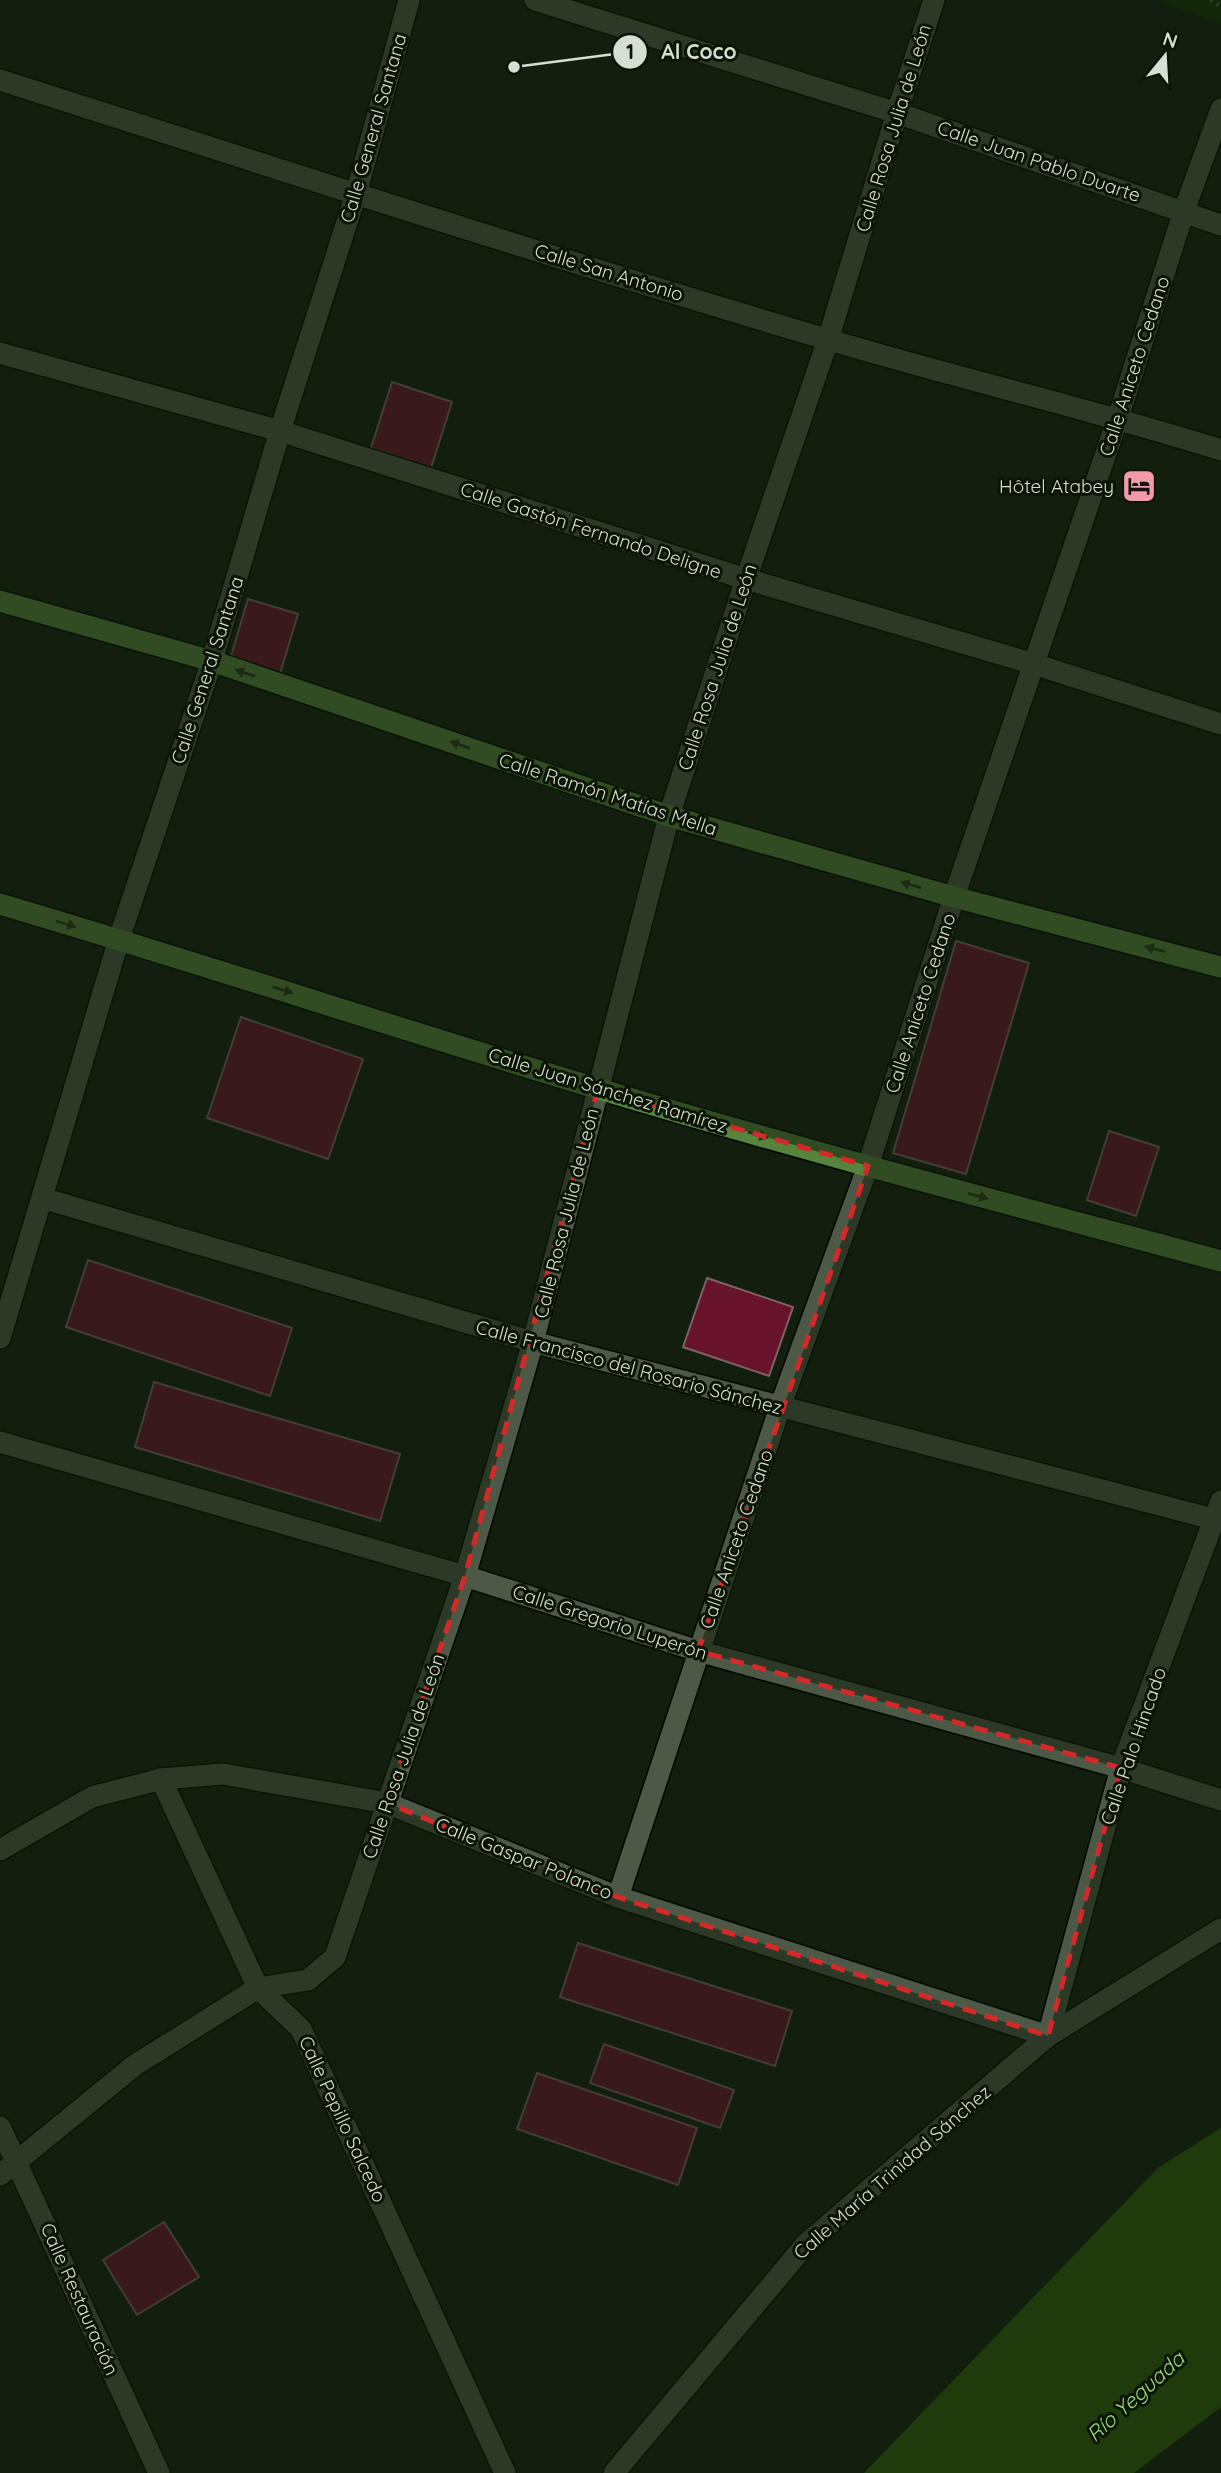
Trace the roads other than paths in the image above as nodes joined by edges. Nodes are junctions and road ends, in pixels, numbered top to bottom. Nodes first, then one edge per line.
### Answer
1 (409, 0) edge
2 (536, 0) edge
3 (934, 0) edge
4 (0, 80) edge
5 (1221, 109) edge
6 (897, 113) junction
7 (356, 194) junction
8 (1184, 211) junction
9 (1221, 225) edge
10 (828, 340) junction
11 (0, 353) edge
12 (1118, 418) junction
13 (280, 431) junction
14 (1221, 450) edge
15 (746, 579) junction
16 (0, 601) edge
17 (212, 661) junction
18 (1034, 664) junction
19 (1221, 724) edge
20 (669, 816) junction
21 (954, 897) junction
22 (0, 904) edge
23 (119, 939) junction
24 (1221, 967) edge
25 (598, 1089) junction
26 (868, 1166) junction
27 (41, 1198) junction
28 (1221, 1261) edge
29 (0, 1338) edge
30 (533, 1342) junction
31 (780, 1408) junction
32 (0, 1443) edge
33 (1219, 1514) edge
34 (465, 1576) junction
35 (698, 1651) junction
36 (1121, 1768) junction
37 (161, 1779) junction
38 (1221, 1800) edge
39 (387, 1803) junction
40 (0, 1850) edge
41 (618, 1897) junction
42 (1221, 1928) edge
43 (258, 1988) junction
44 (1048, 2036) junction
45 (0, 2127) edge
46 (17, 2160) junction
47 (0, 2175) edge
48 (159, 2473) edge
49 (505, 2473) edge
50 (614, 2473) edge

1 - 7 street, Calle General Santana
2 - 6 street, Calle Juan Pablo Duarte
3 - 6 street, Calle Rosa Julia de León
4 - 7 street, Calle San Antonio
5 - 8 street, Calle Aniceto Cedano
6 - 8 street, Calle Juan Pablo Duarte
6 - 10 street, Calle Rosa Julia de León
7 - 10 street, Calle San Antonio
7 - 13 street, Calle General Santana
8 - 9 street, Calle Juan Pablo Duarte
8 - 12 street, Calle Aniceto Cedano
10 - 12 street, Calle San Antonio
10 - 15 street, Calle Rosa Julia de León
11 - 13 street, Calle Gastón Fernando Deligne
12 - 14 street, Calle San Antonio
12 - 18 street, Calle Aniceto Cedano
13 - 15 street, Calle Gastón Fernando Deligne
13 - 17 street, Calle General Santana
15 - 18 street, Calle Gastón Fernando Deligne
15 - 20 street, Calle Rosa Julia de León
16 - 17 main road, Calle Ramón Matías Mella
20 -> 17 main road, Calle Ramón Matías Mella
17 - 23 street, Calle General Santana
18 - 19 street, Calle Gastón Fernando Deligne
18 - 21 street, Calle Aniceto Cedano
21 -> 20 main road, Calle Ramón Matías Mella
20 - 25 street, Calle Rosa Julia de León
24 -> 21 main road, Calle Ramón Matías Mella
21 - 26 street, Calle Aniceto Cedano
22 -> 23 main road, Calle Juan Sánchez Ramírez
23 -> 25 main road, Calle Juan Sánchez Ramírez
23 - 27 street, Calle General Santana
25 -> 26 main road, Calle Juan Sánchez Ramírez
25 - 30 street, Calle Rosa Julia de León
26 -> 28 main road, Calle Juan Sánchez Ramírez
26 - 31 street, Calle Aniceto Cedano
27 - 29 street, Calle General Santana
27 - 30 street, Calle Francisco del Rosario Sánchez
30 - 31 street, Calle Francisco del Rosario Sánchez
30 - 34 street, Calle Rosa Julia de León
31 - 33 street, Calle Francisco del Rosario Sánchez
31 - 35 street, Calle Aniceto Cedano
32 - 34 street, Calle Gregorio Luperón
33 - 36 street, Calle Palo Hincado
34 - 35 street, Calle Gregorio Luperón
34 - 39 street, Calle Rosa Julia de León
35 - 36 street, Calle Gregorio Luperón
35 - 41 street, Calle Aniceto Cedano
36 - 38 street, Calle Gregorio Luperón
36 - 44 street, Calle Palo Hincado
37 - 39 street, Calle Gaspar Polanco
37 - 40 street, Calle Gaspar Polanco
37 - 43 street, Calle Pepillo Salcedo
39 - 41 street, Calle Gaspar Polanco
39 - 43 street, Calle Rosa Julia de León
41 - 44 street, Calle Gaspar Polanco
42 - 44 street, Calle María Trinidad Sánchez
43 - 46 street, Calle Rosa Julia de León
43 - 49 street, Calle Pepillo Salcedo
44 - 50 street, Calle María Trinidad Sánchez
45 - 46 street, Calle Restauración
46 - 47 street, Calle Rosa Julia de León
46 - 48 street, Calle Restauración

